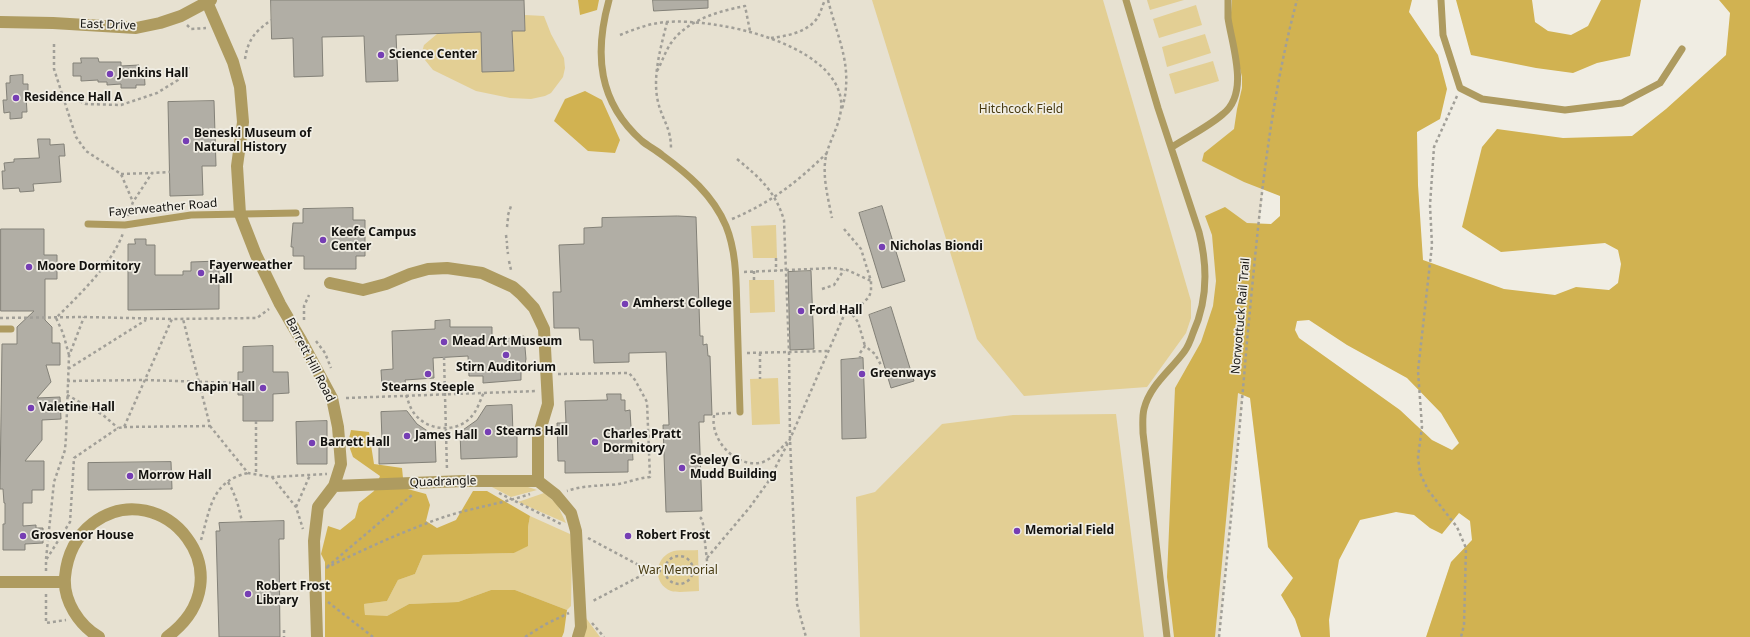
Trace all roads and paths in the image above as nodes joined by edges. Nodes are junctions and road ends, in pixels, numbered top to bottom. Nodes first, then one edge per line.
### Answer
1 (609, 0) edge
2 (826, 0) edge
3 (1126, 0) edge
4 (1228, 0) edge
5 (1297, 0) edge
6 (1441, 0) edge
7 (209, 1) edge
8 (271, 20) dead end
9 (0, 22) edge
10 (667, 22) junction
11 (185, 23) dead end
12 (697, 23) junction
13 (211, 28) dead end
14 (750, 32) junction
15 (620, 34) dead end
16 (771, 38) junction
17 (54, 44) dead end
18 (1682, 49) dead end
19 (244, 65) dead end
20 (189, 67) dead end
21 (657, 71) junction
22 (1460, 88) junction
23 (63, 94) junction
24 (840, 113) junction
25 (1172, 147) junction
26 (671, 150) dead end
27 (827, 152) junction
28 (737, 159) dead end
29 (170, 172) dead end
30 (152, 173) junction
31 (121, 174) junction
32 (775, 198) junction
33 (133, 202) junction
34 (511, 206) dead end
35 (240, 214) junction
36 (296, 214) dead end
37 (743, 214) dead end
38 (832, 218) dead end
39 (127, 220) dead end
40 (88, 224) dead end
41 (507, 227) dead end
42 (125, 228) dead end
43 (844, 229) dead end
44 (506, 236) dead end
45 (508, 254) dead end
46 (776, 258) dead end
47 (509, 261) dead end
48 (511, 270) dead end
49 (786, 270) junction
50 (844, 270) junction
51 (754, 271) junction
52 (776, 271) junction
53 (745, 272) dead end
54 (754, 280) dead end
55 (871, 281) junction
56 (330, 283) dead end
57 (822, 289) dead end
58 (309, 295) dead end
59 (276, 306) junction
60 (823, 310) dead end
61 (845, 314) junction
62 (852, 314) junction
63 (84, 317) junction
64 (0, 318) edge
65 (56, 318) junction
66 (147, 319) junction
67 (172, 319) junction
68 (183, 319) junction
69 (306, 324) dead end
70 (0, 329) edge
71 (11, 329) dead end
72 (313, 338) dead end
73 (865, 346) junction
74 (827, 351) junction
75 (789, 352) junction
76 (738, 353) junction
77 (760, 353) junction
78 (69, 356) junction
79 (444, 357) dead end
80 (860, 359) dead end
81 (881, 365) dead end
82 (68, 369) junction
83 (331, 372) dead end
84 (547, 373) junction
85 (760, 379) dead end
86 (145, 380) junction
87 (67, 381) junction
88 (199, 381) junction
89 (238, 383) dead end
90 (548, 390) junction
91 (484, 392) junction
92 (445, 394) junction
93 (67, 395) junction
94 (406, 395) junction
95 (346, 398) dead end
96 (740, 412) joint
97 (256, 420) dead end
98 (210, 426) junction
99 (124, 427) junction
100 (118, 428) junction
101 (446, 429) junction
102 (790, 439) junction
103 (248, 473) junction
104 (256, 474) junction
105 (329, 474) dead end
106 (310, 475) junction
107 (228, 482) junction
108 (448, 482) junction
109 (427, 483) junction
110 (543, 484) junction
111 (334, 486) junction
112 (556, 495) junction
113 (296, 507) dead end
114 (697, 517) dead end
115 (242, 522) dead end
116 (197, 555) junction
117 (707, 558) junction
118 (46, 560) junction
119 (693, 570) junction
120 (646, 571) dead end
121 (665, 571) junction
122 (0, 582) edge
123 (46, 582) junction
124 (65, 582) junction
125 (316, 592) junction
126 (78, 619) junction
127 (284, 630) dead end
128 (99, 637) edge
129 (167, 637) edge
130 (284, 637) edge
131 (317, 637) edge
132 (373, 637) edge
133 (578, 637) edge
134 (806, 637) edge
135 (1166, 637) edge
136 (1219, 637) edge
137 (1461, 637) edge

1 - 76 lane
2 - 16 path
2 - 24 path
3 - 25 lane
4 - 25 lane
5 - 136 path, Norwottuck Rail Trail
6 - 22 lane
7 - 9 street, East Drive
7 - 35 street, Barrett Hill Road
8 - 19 path
10 - 12 path
10 - 15 path
10 - 21 path
11 - 13 path
12 - 14 path
12 - 14 path
12 - 21 path
14 - 16 path
16 - 24 path
17 - 23 path
18 - 22 lane
20 - 23 path
21 - 26 path
22 - 137 path
23 - 31 path
24 - 27 path
25 - 135 lane
27 - 32 path
27 - 38 path
28 - 32 path
29 - 30 path
30 - 31 path
30 - 33 path
31 - 33 path
32 - 37 path
32 - 49 path
33 - 39 path
34 - 41 path
35 - 36 lane, Fayerweather Road
35 - 40 lane, Fayerweather Road
35 - 59 street, Barrett Hill Road
42 - 65 path
43 - 55 path
44 - 45 path
46 - 52 path
47 - 48 path
49 - 50 path
49 - 52 path
49 - 75 path
50 - 55 path
50 - 57 path
51 - 52 path
51 - 53 path
51 - 54 path
55 - 62 path
56 - 84 street
58 - 69 path
59 - 68 path
59 - 111 street, Barrett Hill Road
60 - 61 path
61 - 62 path
61 - 74 path
62 - 73 path
63 - 65 path
63 - 66 path
63 - 78 path
64 - 65 path
65 - 78 path
66 - 67 path
66 - 82 path
67 - 68 path
67 - 86 path
68 - 88 path
70 - 71 lane
72 - 83 path
73 - 80 path
73 - 81 path
74 - 75 path
74 - 102 path
75 - 77 path
75 - 102 path
76 - 77 path
76 - 96 lane
77 - 85 path
78 - 82 path
79 - 92 path
82 - 87 path
84 - 90 street
84 - 112 path
86 - 87 path
86 - 88 path
86 - 99 path
87 - 93 path
88 - 89 path
88 - 98 path
90 - 91 path
90 - 110 street
91 - 92 path
91 - 101 path
92 - 94 path
92 - 101 path
93 - 100 path
93 - 118 path
94 - 95 path
94 - 101 path
96 - 102 path
97 - 104 path
98 - 99 path
98 - 103 path
99 - 100 path
100 - 118 path
101 - 108 path
102 - 117 path
102 - 134 path
103 - 104 path
103 - 107 path
104 - 106 path
105 - 106 path
106 - 113 path
107 - 115 path
107 - 116 path
108 - 109 street, Quadrangle
108 - 110 street, Quadrangle
109 - 110 path
109 - 111 street, Quadrangle
110 - 112 street
111 - 125 street
112 - 133 street
114 - 117 path
116 - 124 street
116 - 129 street
117 - 119 path
118 - 123 path
119 - 121 path
119 - 121 path
120 - 121 path
122 - 123 street
123 - 124 street
123 - 126 path
124 - 126 street
125 - 131 street
125 - 132 path
126 - 128 street
127 - 130 path

